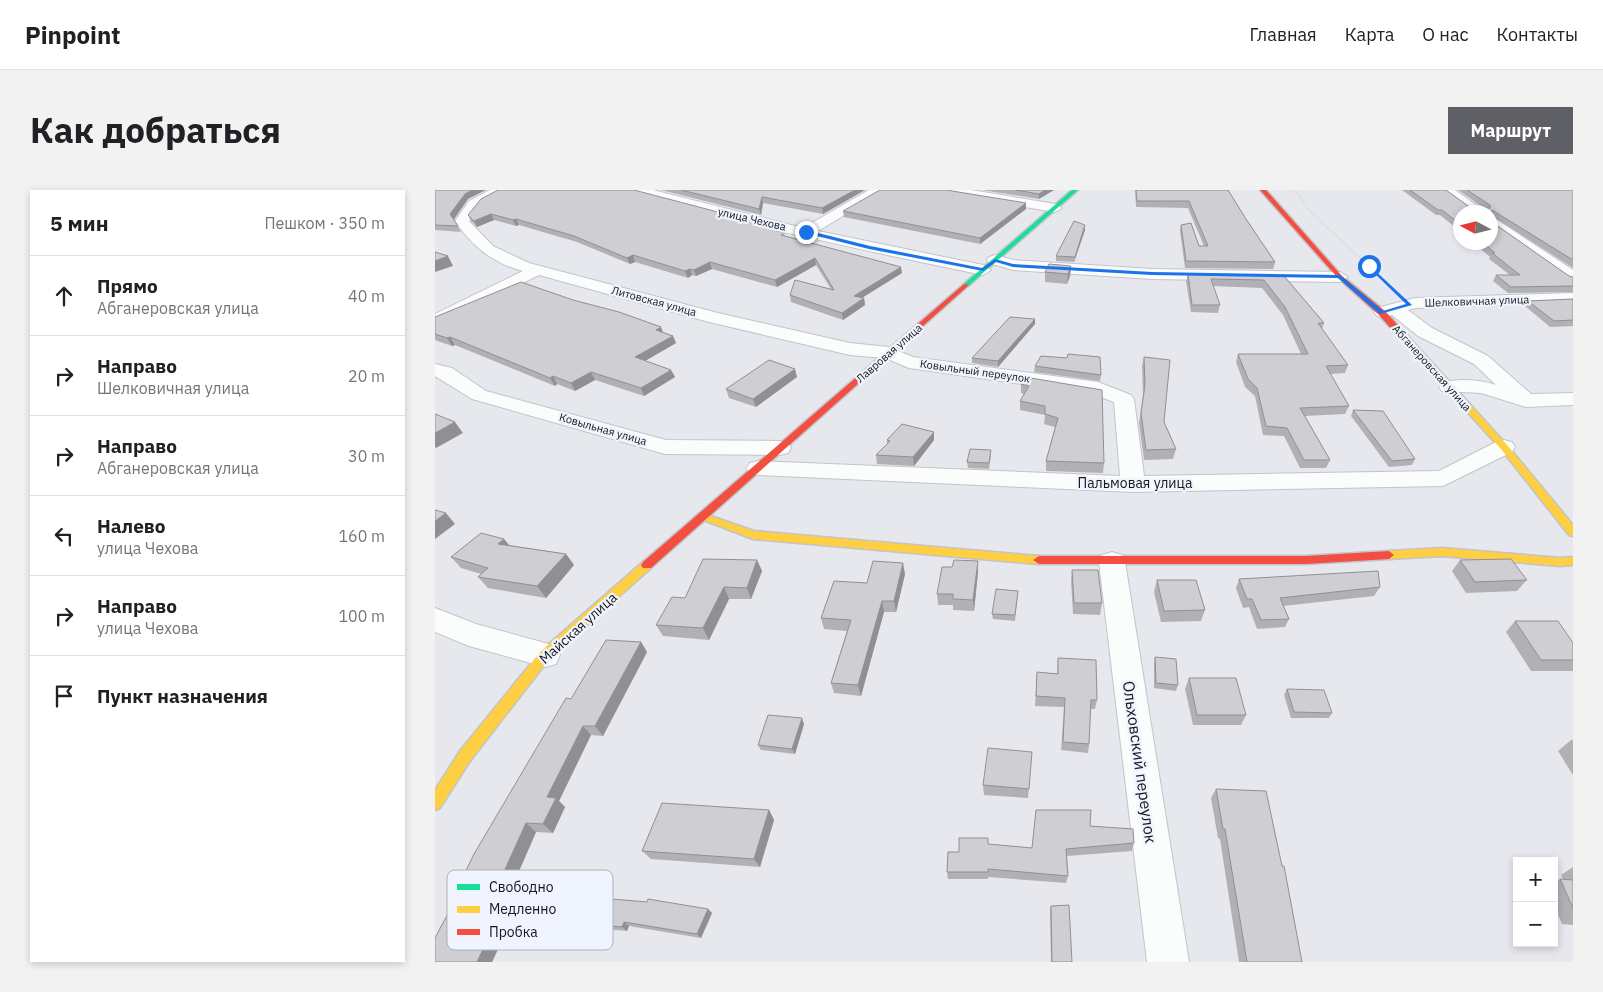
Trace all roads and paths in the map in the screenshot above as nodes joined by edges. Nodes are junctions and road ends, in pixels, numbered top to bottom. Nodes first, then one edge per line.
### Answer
1 (501, 190) edge
2 (638, 190) edge
3 (879, 190) edge
4 (947, 190) edge
5 (1075, 190) edge
6 (1263, 190) edge
7 (1295, 190) edge
8 (1446, 190) edge
9 (1468, 205) edge
10 (1055, 208) junction
11 (1498, 225) edge
12 (806, 232) junction
13 (989, 265) junction
14 (537, 270) junction
15 (1340, 277) junction
16 (1573, 277) edge
17 (1573, 298) edge
18 (1395, 309) junction
19 (435, 321) edge
20 (889, 353) junction
21 (435, 370) edge
22 (1449, 387) junction
23 (1573, 399) edge
24 (1526, 401) junction
25 (1504, 446) junction
26 (780, 448) junction
27 (758, 468) junction
28 (1133, 484) junction
29 (702, 516) junction
30 (1573, 532) edge
31 (1573, 561) edge
32 (1111, 562) junction
33 (435, 619) edge
34 (545, 654) junction
35 (435, 803) edge
36 (1168, 962) edge

1 - 14 street, Литовская улица
2 - 12 street, улица Чехова
3 - 12 street
4 - 10 street
5 - 10 street, Лавровая улица
6 - 15 street, Абганеровская улица
7 - 18 path, Абганеровская улица
8 - 9 street
10 - 13 street, Лавровая улица
11 - 16 street
12 - 13 street, улица Чехова
13 - 15 street, улица Чехова
13 - 20 street, Лавровая улица
14 - 19 street
14 - 20 street, Литовская улица
15 - 18 street, Абганеровская улица
17 - 18 street, Шелковичная улица
18 - 22 street, Абганеровская улица
18 - 24 street
20 - 26 street, Лавровая улица
20 - 28 street, Ковыльный переулок
21 - 26 street, Ковыльная улица
22 - 24 street
22 - 25 street, Абганеровская улица
23 - 24 street
25 - 28 street, Пальмовая улица
25 - 30 street, Абганеровская улица
26 - 27 street, Лавровая улица
27 - 28 street, Пальмовая улица
27 - 29 street, Лавровая улица
29 - 32 street
29 - 34 street, Майская улица
31 - 32 street
32 - 36 street, Ольховский переулок
33 - 34 street
34 - 35 street, Майская улица

